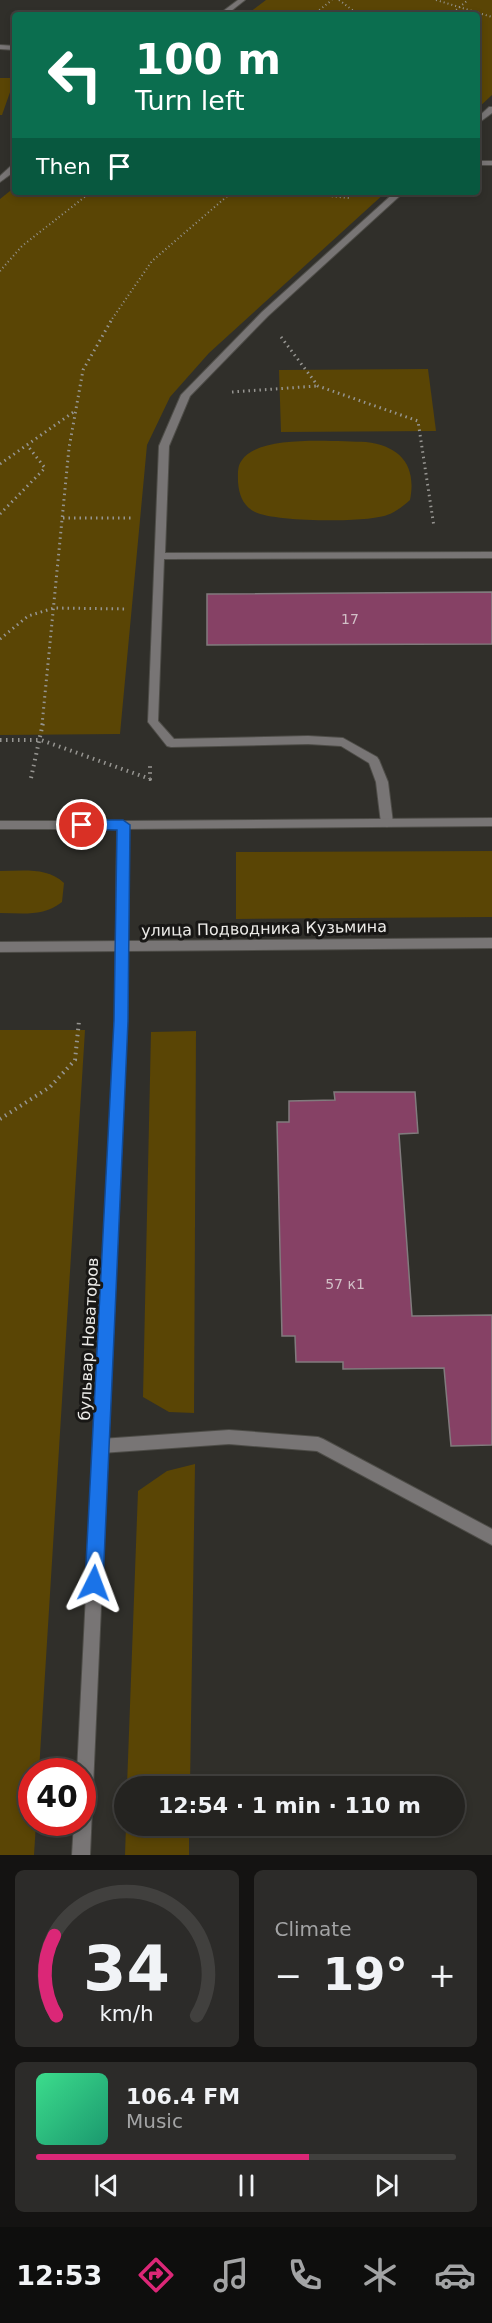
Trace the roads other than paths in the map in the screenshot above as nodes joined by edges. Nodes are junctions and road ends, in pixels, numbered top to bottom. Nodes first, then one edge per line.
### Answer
1 (242, 0) edge
2 (226, 12) edge
3 (492, 108) edge
4 (480, 119) edge
5 (12, 170) edge
6 (0, 180) edge
7 (397, 195) edge
8 (492, 555) edge
9 (161, 556) junction
10 (492, 822) edge
11 (387, 823) junction
12 (0, 825) edge
13 (123, 825) junction
14 (492, 943) edge
15 (121, 946) junction
16 (0, 947) edge
17 (101, 1446) junction
18 (492, 1537) edge
19 (81, 1855) edge

1 - 2 street
3 - 4 street
5 - 6 street
7 - 9 street
8 - 9 street
9 - 11 street
10 - 11 street
11 - 13 street
12 - 13 street
13 - 15 street, бульвар Новаторов
14 - 15 street, улица Подводника Кузьмина
15 - 16 street, улица Подводника Кузьмина
15 - 17 street, бульвар Новаторов
17 - 18 street
17 - 19 street, бульвар Новаторов

